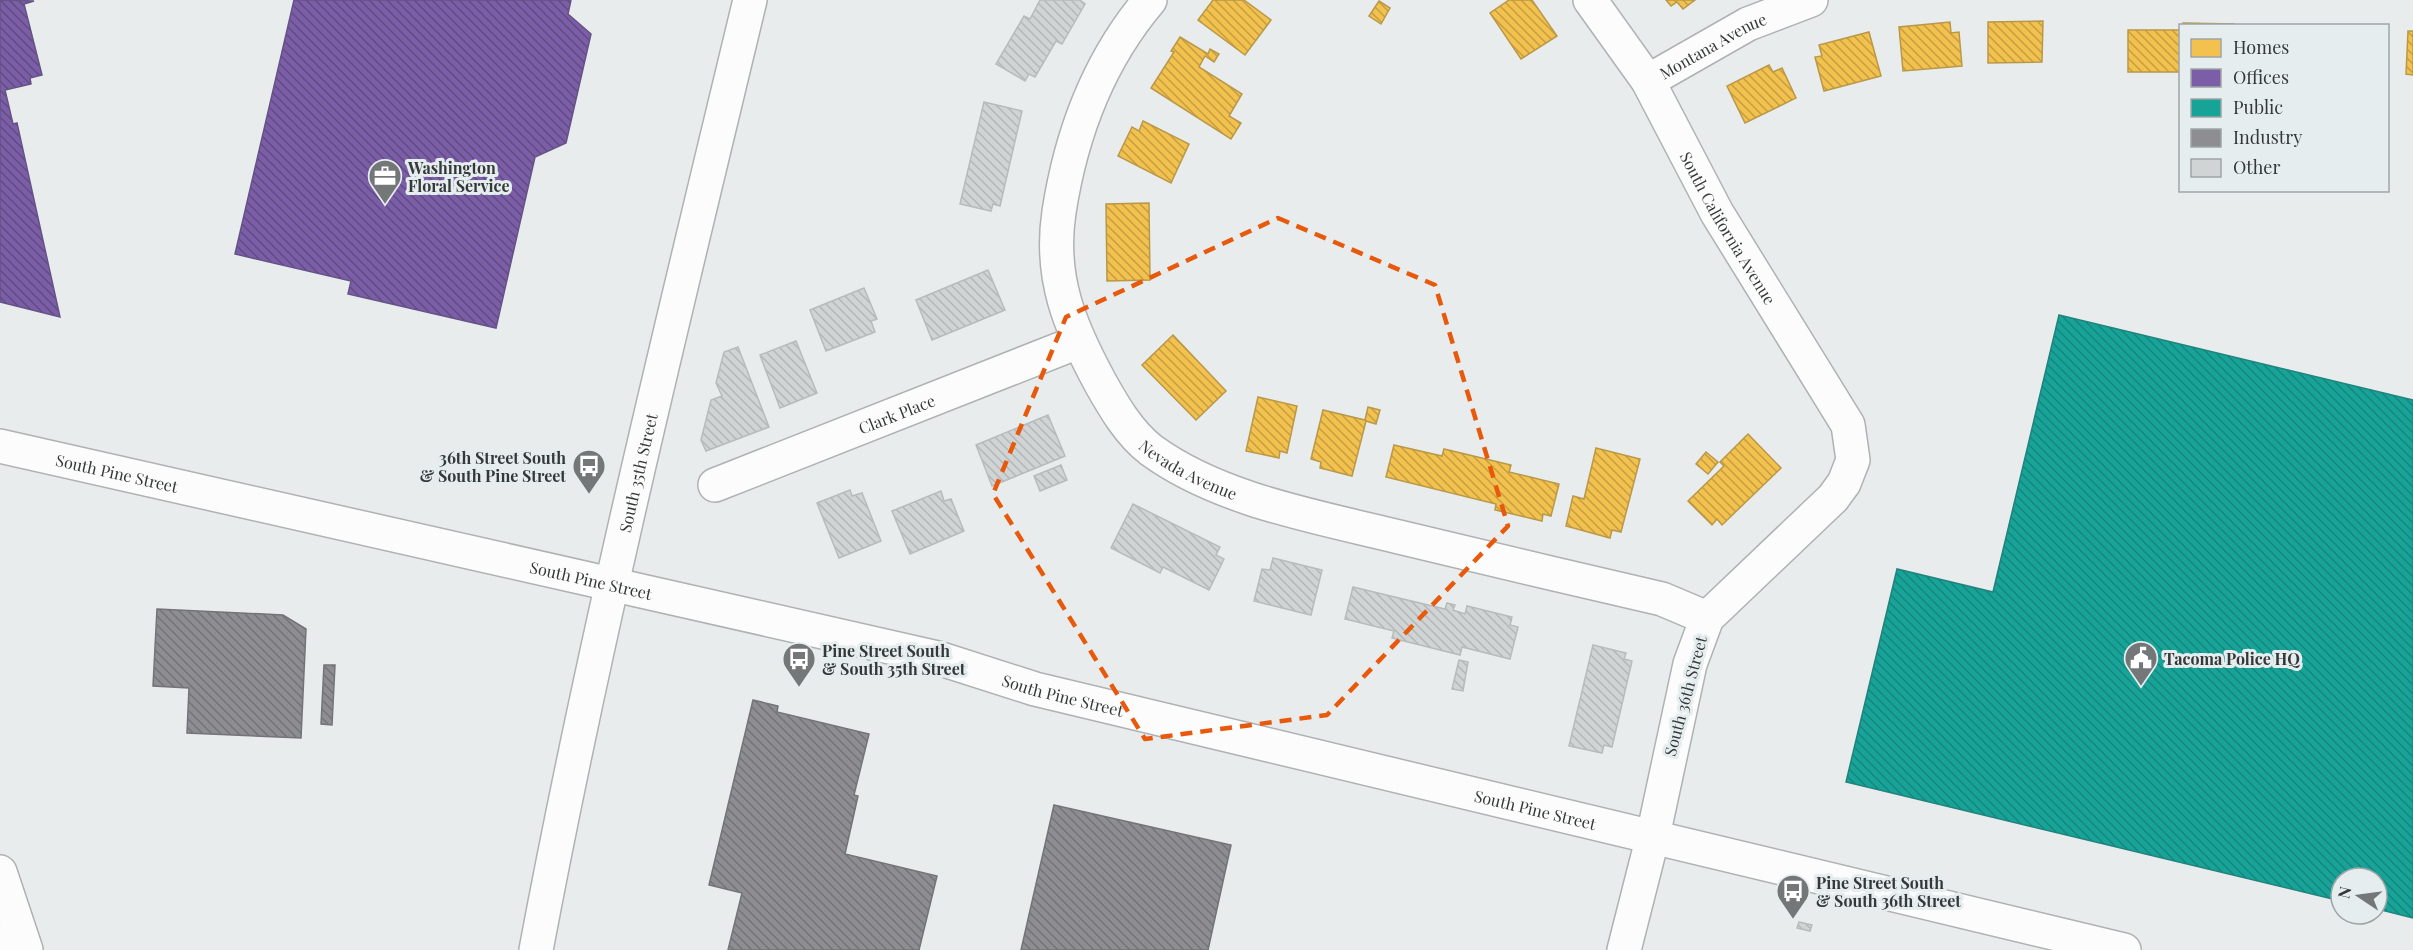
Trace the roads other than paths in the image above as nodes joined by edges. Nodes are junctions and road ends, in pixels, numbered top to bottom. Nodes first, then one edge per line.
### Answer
1 (750, 0) edge
2 (1150, 0) edge
3 (1590, 0) edge
4 (1811, 0) edge
5 (1648, 81) junction
6 (1078, 342) junction
7 (0, 446) edge
8 (1853, 460) joint
9 (715, 485) dead end
10 (610, 584) junction
11 (1707, 618) junction
12 (1653, 836) junction
13 (0, 873) edge
14 (15, 943) edge
15 (536, 950) edge
16 (1624, 950) edge
17 (2124, 950) edge

1 - 10 street, South 35th Street
2 - 6 street, Nevada Avenue
3 - 5 street, South California Avenue
4 - 5 street, Montana Avenue
5 - 8 street, South California Avenue
6 - 9 street, Clark Place
6 - 11 street, Nevada Avenue
7 - 10 street, South Pine Street
8 - 11 street, South 36th Street
10 - 12 street, South Pine Street
10 - 15 street, South 35th Street
11 - 12 street, South 36th Street
12 - 16 street, South 36th Street
12 - 17 street, South Pine Street
13 - 14 street

